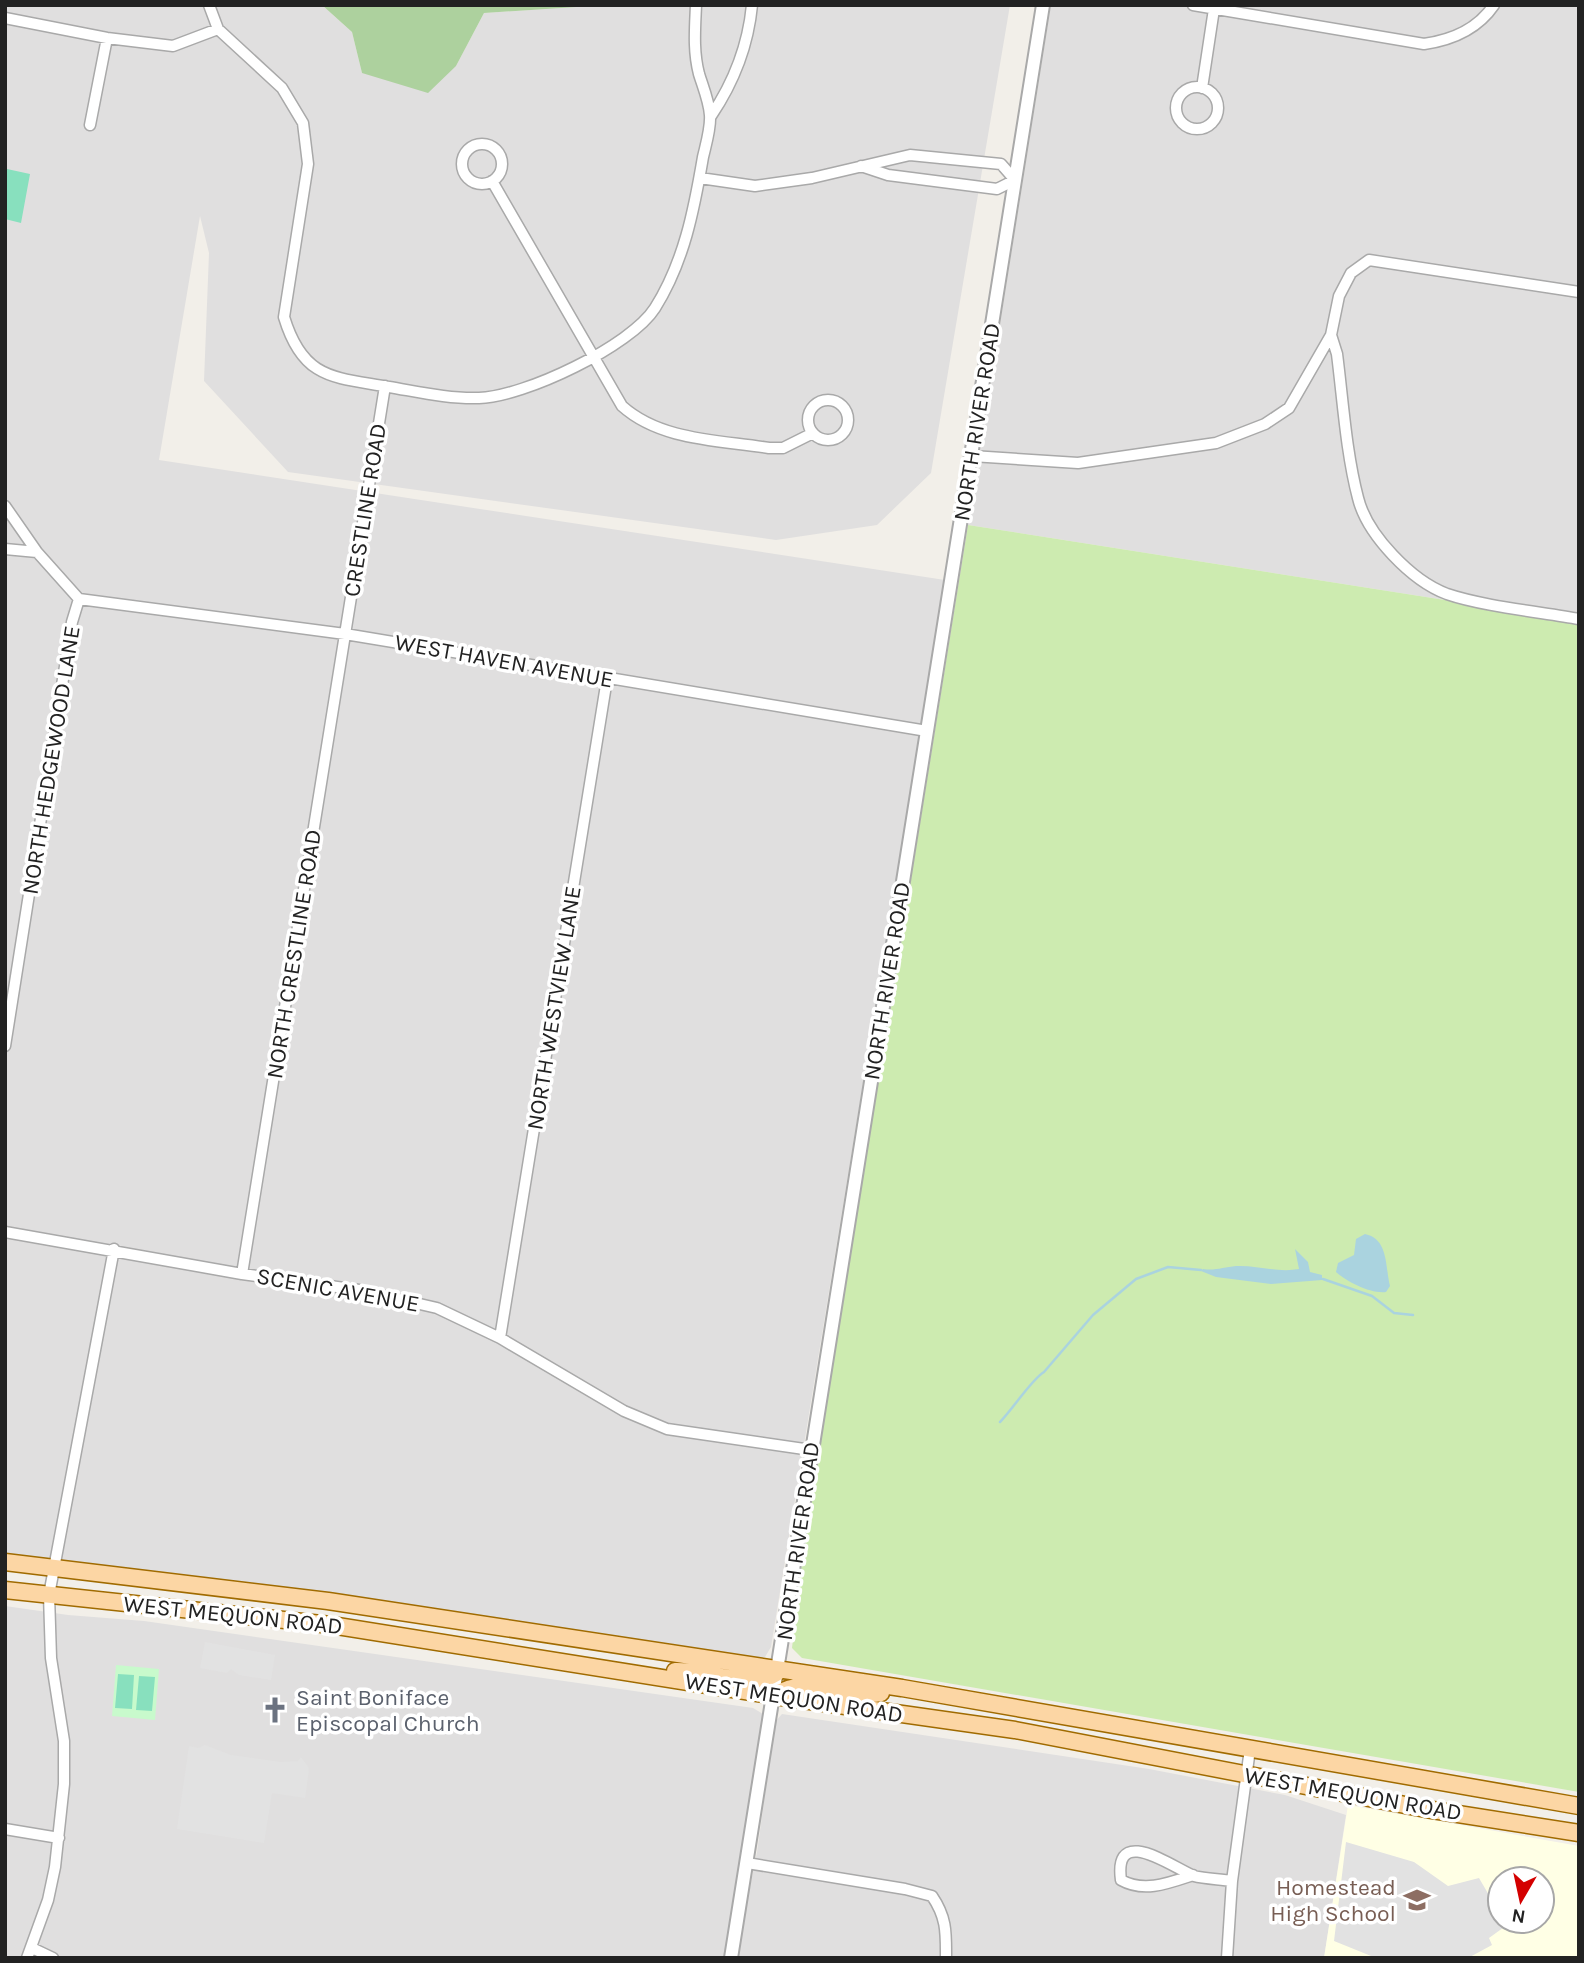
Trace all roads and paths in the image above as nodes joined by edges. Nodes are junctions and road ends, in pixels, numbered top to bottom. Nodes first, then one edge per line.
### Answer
1 (209, 5) edge
2 (696, 5) edge
3 (752, 5) edge
4 (1043, 5) edge
5 (1193, 5) edge
6 (1494, 5) edge
7 (1214, 9) junction
8 (6, 19) edge
9 (218, 29) junction
10 (107, 38) junction
11 (1202, 88) junction
12 (710, 116) junction
13 (90, 125) dead end
14 (861, 166) junction
15 (700, 178) junction
16 (1015, 180) junction
17 (492, 181) junction
18 (1579, 292) edge
19 (1331, 335) junction
20 (593, 357) junction
21 (385, 386) junction
22 (813, 433) junction
23 (972, 456) junction
24 (5, 506) edge
25 (5, 549) edge
26 (37, 552) junction
27 (79, 599) junction
28 (1579, 619) edge
29 (345, 634) junction
30 (607, 679) junction
31 (927, 732) junction
32 (5, 1046) edge
33 (5, 1232) edge
34 (114, 1250) junction
35 (242, 1274) junction
36 (500, 1338) junction
37 (811, 1450) junction
38 (5, 1562) edge
39 (53, 1569) junction
40 (5, 1590) edge
41 (49, 1595) junction
42 (779, 1671) junction
43 (641, 1675) junction
44 (902, 1688) junction
45 (775, 1696) junction
46 (1250, 1749) junction
47 (1244, 1775) junction
48 (1579, 1806) edge
49 (5, 1829) edge
50 (1579, 1833) edge
51 (59, 1838) junction
52 (747, 1863) junction
53 (1193, 1875) junction
54 (1232, 1881) junction
55 (32, 1948) junction
56 (27, 1958) edge
57 (52, 1958) edge
58 (731, 1958) edge
59 (946, 1958) edge
60 (1227, 1958) edge

1 - 9 street
2 - 12 street
3 - 12 street
4 - 16 street, NORTH RIVER ROAD
5 - 7 street
6 - 7 street
7 - 11 street
8 - 10 street
9 - 10 street
9 - 21 street
10 - 13 street
11 - 11 street
12 - 15 street
14 - 15 street
14 - 16 street
14 - 16 street
15 - 20 street
16 - 23 street, NORTH RIVER ROAD
17 - 17 street
17 - 20 street
18 - 19 street
19 - 23 street
19 - 28 street
20 - 21 street
20 - 22 street
21 - 29 street, CRESTLINE ROAD
22 - 22 street
23 - 31 street, NORTH RIVER ROAD
24 - 26 street
25 - 26 street
26 - 27 street
27 - 29 street, WEST HAVEN AVENUE
27 - 32 street, NORTH HEDGEWOOD LANE
29 - 30 street, WEST HAVEN AVENUE
29 - 35 street, NORTH CRESTLINE ROAD
30 - 31 street, WEST HAVEN AVENUE
30 - 36 street, NORTH WESTVIEW LANE
31 - 37 street, NORTH RIVER ROAD
33 - 34 street, SCENIC AVENUE
34 - 35 street, SCENIC AVENUE
34 - 39 street
35 - 36 street, SCENIC AVENUE
36 - 37 street, SCENIC AVENUE
37 - 42 street, NORTH RIVER ROAD
38 - 39 main road, WEST MEQUON ROAD
39 - 41 street
39 - 42 main road, WEST MEQUON ROAD
40 - 41 main road, WEST MEQUON ROAD
41 - 43 main road, WEST MEQUON ROAD
41 - 51 street
42 - 43 main road
42 - 44 main road, WEST MEQUON ROAD
42 - 45 street, NORTH RIVER ROAD
43 - 45 main road, WEST MEQUON ROAD
44 - 45 main road
44 - 46 main road, WEST MEQUON ROAD
45 - 47 main road, WEST MEQUON ROAD
45 - 52 street, NORTH RIVER ROAD
46 - 47 street
46 - 48 main road, WEST MEQUON ROAD
47 - 50 main road, WEST MEQUON ROAD
47 - 54 street
49 - 51 street
51 - 55 street
52 - 58 street, NORTH RIVER ROAD
52 - 59 street
53 - 53 street
53 - 54 street
54 - 60 street
55 - 56 street
55 - 57 street

